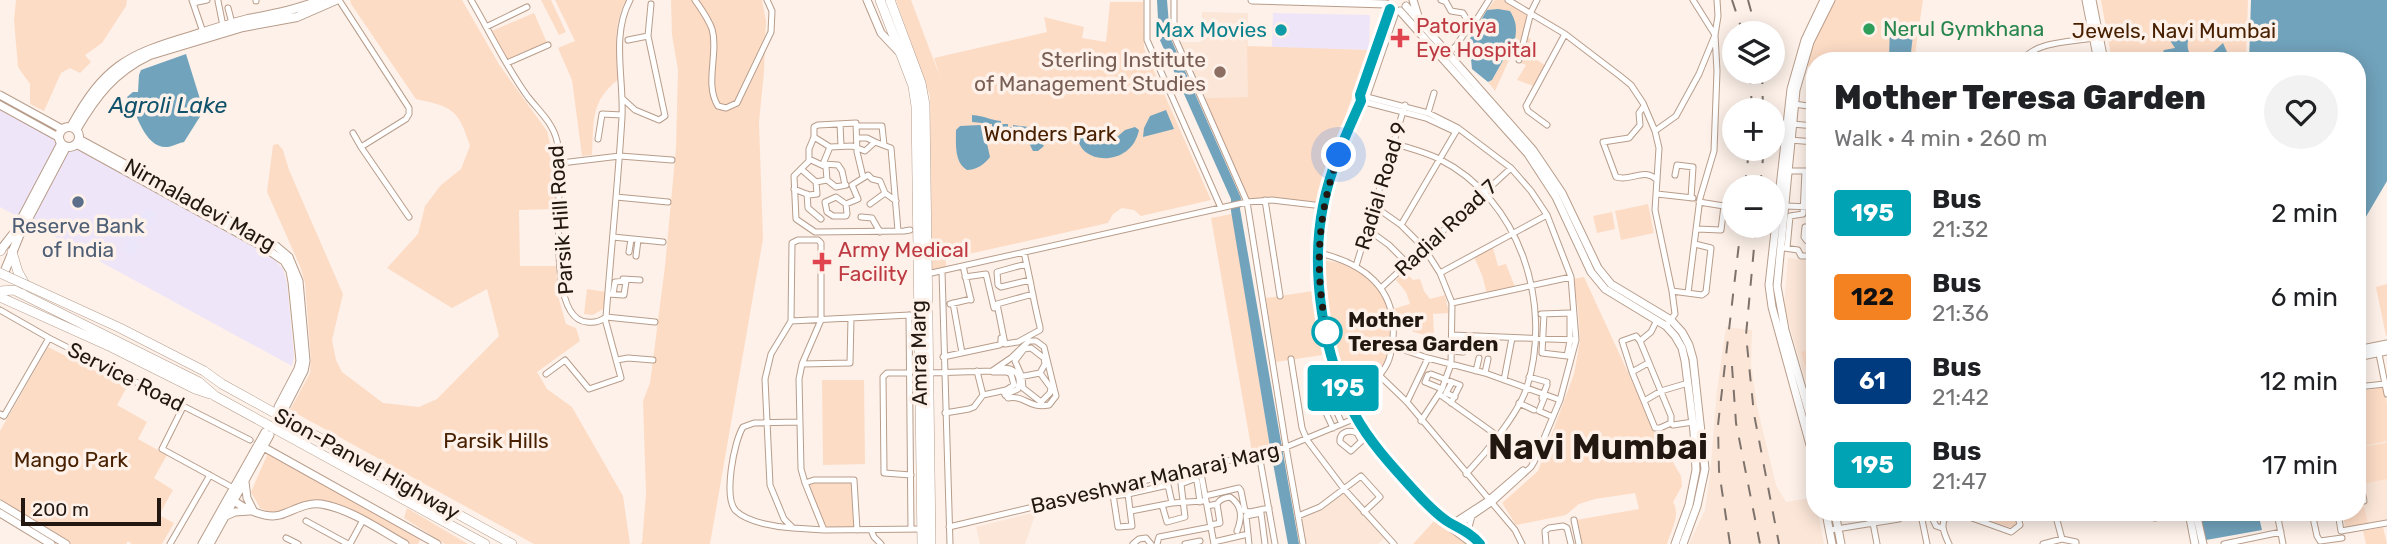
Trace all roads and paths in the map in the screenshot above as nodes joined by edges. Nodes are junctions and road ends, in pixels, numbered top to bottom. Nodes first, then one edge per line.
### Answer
1 (207, 0) edge
2 (227, 0) edge
3 (321, 0) edge
4 (337, 0) edge
5 (471, 0) edge
6 (631, 0) edge
7 (695, 0) edge
8 (767, 0) edge
9 (867, 0) edge
10 (880, 0) edge
11 (890, 0) edge
12 (1147, 0) edge
13 (1174, 0) edge
14 (1252, 0) edge
15 (1413, 0) edge
16 (1441, 0) edge
17 (1489, 0) edge
18 (1508, 0) edge
19 (1536, 0) edge
20 (1693, 0) edge
21 (1717, 0) edge
22 (1825, 0) edge
23 (1831, 0) edge
24 (2086, 0) edge
25 (2092, 0) edge
26 (192, 1) edge
27 (218, 1) edge
28 (651, 4) dead end
29 (1396, 6) edge
30 (527, 7) dead end
31 (1531, 12) junction
32 (1421, 22) junction
33 (228, 25) junction
34 (486, 27) junction
35 (1565, 34) junction
36 (204, 35) junction
37 (1715, 35) junction
38 (648, 36) junction
39 (2093, 38) junction
40 (628, 40) dead end
41 (548, 45) dead end
42 (2031, 52) edge
43 (2096, 52) edge
44 (2102, 52) edge
45 (901, 54) junction
46 (1450, 56) junction
47 (1801, 59) junction
48 (1519, 60) dead end
49 (507, 63) junction
50 (1434, 93) dead end
51 (0, 95) edge
52 (1362, 97) junction
53 (623, 99) junction
54 (1792, 104) junction
55 (0, 105) edge
56 (1644, 106) junction
57 (1806, 106) edge
58 (1404, 108) junction
59 (1428, 113) junction
60 (622, 115) junction
61 (1792, 123) junction
62 (1806, 123) edge
63 (840, 124) junction
64 (1547, 125) dead end
65 (857, 126) junction
66 (1459, 131) junction
67 (1655, 131) junction
68 (353, 133) dead end
69 (69, 137) junction
70 (814, 137) junction
71 (857, 138) junction
72 (598, 139) dead end
73 (1790, 139) junction
74 (1806, 141) edge
75 (875, 142) junction
76 (1394, 143) junction
77 (884, 145) junction
78 (841, 146) junction
79 (361, 147) junction
80 (830, 147) junction
81 (858, 150) junction
82 (620, 156) junction
83 (809, 159) junction
84 (1440, 159) junction
85 (672, 160) dead end
86 (561, 163) junction
87 (823, 164) junction
88 (801, 169) junction
89 (1511, 169) junction
90 (1788, 170) junction
91 (1806, 170) edge
92 (1805, 171) joint
93 (1675, 175) dead end
94 (1784, 175) edge
95 (893, 176) junction
96 (863, 177) junction
97 (827, 180) junction
98 (1657, 180) junction
99 (880, 181) junction
100 (816, 182) junction
101 (849, 185) junction
102 (1785, 185) edge
103 (836, 187) junction
104 (1805, 188) joint
105 (794, 189) junction
106 (885, 193) junction
107 (807, 194) junction
108 (817, 194) junction
109 (1484, 194) junction
110 (1657, 194) junction
111 (616, 197) junction
112 (836, 197) junction
113 (1691, 198) junction
114 (1265, 200) junction
115 (1700, 200) junction
116 (896, 201) junction
117 (668, 202) dead end
118 (825, 202) junction
119 (1246, 202) junction
120 (846, 204) junction
121 (870, 204) dead end
122 (1323, 206) junction
123 (1374, 206) junction
124 (1785, 206) edge
125 (1804, 206) junction
126 (808, 208) junction
127 (1223, 208) junction
128 (795, 210) junction
129 (830, 214) junction
130 (1547, 215) junction
131 (846, 216) junction
132 (409, 217) dead end
133 (861, 217) dead end
134 (821, 219) junction
135 (1401, 225) junction
136 (1806, 227) edge
137 (898, 229) junction
138 (1367, 229) junction
139 (1697, 229) junction
140 (813, 230) junction
141 (918, 230) junction
142 (1788, 231) junction
143 (833, 232) junction
144 (847, 232) junction
145 (880, 232) junction
146 (1514, 233) junction
147 (1804, 233) junction
148 (613, 237) junction
149 (1776, 238) edge
150 (1783, 238) edge
151 (1806, 238) edge
152 (635, 240) junction
153 (663, 242) dead end
154 (1695, 244) junction
155 (1424, 248) junction
156 (1784, 248) junction
157 (0, 251) edge
158 (12, 252) junction
159 (1024, 252) junction
160 (629, 253) dead end
161 (1319, 253) junction
162 (636, 256) dead end
163 (1806, 256) edge
164 (1026, 264) junction
165 (1408, 264) junction
166 (963, 266) junction
167 (1356, 266) junction
168 (2, 270) edge
169 (1594, 270) junction
170 (942, 271) junction
171 (1440, 273) junction
172 (927, 274) junction
173 (965, 277) junction
174 (1571, 277) junction
175 (609, 278) junction
176 (626, 280) junction
177 (640, 280) dead end
178 (1030, 280) junction
179 (1532, 286) junction
180 (1381, 288) junction
181 (0, 290) edge
182 (1672, 291) junction
183 (1688, 293) junction
184 (34, 294) junction
185 (610, 294) junction
186 (1033, 294) junction
187 (1280, 296) dead end
188 (0, 297) edge
189 (1630, 301) junction
190 (953, 303) junction
191 (1452, 303) junction
192 (943, 305) junction
193 (1, 311) edge
194 (1573, 313) junction
195 (1535, 314) junction
196 (1544, 314) junction
197 (919, 315) junction
198 (605, 318) junction
199 (851, 318) junction
200 (821, 320) junction
201 (1657, 320) junction
202 (791, 321) junction
203 (655, 323) dead end
204 (1669, 323) junction
205 (1452, 335) junction
206 (49, 338) junction
207 (1513, 338) junction
208 (1543, 338) junction
209 (1573, 341) junction
210 (1640, 341) junction
211 (2387, 344) edge
212 (1392, 346) junction
213 (2381, 350) edge
214 (1450, 351) junction
215 (1463, 352) dead end
216 (962, 353) junction
217 (943, 357) junction
218 (1428, 358) junction
219 (1479, 358) dead end
220 (1291, 359) dead end
221 (1488, 359) dead end
222 (617, 360) junction
223 (653, 360) dead end
224 (1648, 363) junction
225 (802, 364) junction
226 (1451, 364) junction
227 (1477, 369) junction
228 (993, 370) junction
229 (977, 371) junction
230 (1485, 371) junction
231 (944, 372) junction
232 (1632, 372) junction
233 (910, 373) junction
234 (929, 373) junction
235 (546, 374) dead end
236 (1046, 374) junction
237 (1380, 376) junction
238 (1021, 377) junction
239 (1532, 378) junction
240 (1504, 380) junction
241 (1449, 381) junction
242 (1688, 383) junction
243 (222, 384) junction
244 (2385, 384) junction
245 (2366, 386) edge
246 (1527, 388) junction
247 (1536, 390) dead end
248 (1344, 391) junction
249 (1661, 391) junction
250 (1442, 392) junction
251 (1004, 393) junction
252 (2387, 394) edge
253 (1544, 395) junction
254 (215, 396) junction
255 (983, 396) junction
256 (1453, 400) junction
257 (1560, 400) junction
258 (1644, 401) junction
259 (1806, 401) edge
260 (1349, 402) junction
261 (1407, 402) junction
262 (1540, 402) dead end
263 (1519, 403) junction
264 (281, 408) dead end
265 (1334, 409) dead end
266 (182, 410) dead end
267 (1534, 410) dead end
268 (945, 413) junction
269 (1326, 413) dead end
270 (0, 414) edge
271 (1553, 417) junction
272 (1356, 418) junction
273 (1421, 421) junction
274 (800, 422) junction
275 (1693, 422) junction
276 (768, 423) junction
277 (1342, 424) junction
278 (1673, 425) dead end
279 (1334, 428) junction
280 (1806, 430) edge
281 (268, 433) dead end
282 (1499, 435) junction
283 (1307, 440) junction
284 (258, 444) junction
285 (1284, 448) junction
286 (1259, 454) junction
287 (1534, 462) junction
288 (1200, 468) junction
289 (1465, 474) junction
290 (210, 475) junction
291 (911, 475) junction
292 (1166, 475) junction
293 (245, 481) junction
294 (805, 483) junction
295 (1168, 485) junction
296 (1112, 488) junction
297 (1343, 489) junction
298 (237, 490) junction
299 (1128, 494) junction
300 (1114, 496) junction
301 (234, 501) junction
302 (1205, 501) junction
303 (1490, 502) junction
304 (1172, 503) junction
305 (1184, 503) junction
306 (0, 504) edge
307 (1162, 505) junction
308 (1217, 505) junction
309 (1131, 510) junction
310 (1269, 510) junction
311 (254, 512) junction
312 (1364, 512) junction
313 (0, 513) edge
314 (1261, 513) junction
315 (1474, 514) junction
316 (226, 516) junction
317 (1298, 516) junction
318 (363, 520) junction
319 (1574, 520) dead end
320 (306, 521) dead end
321 (1830, 521) edge
322 (1835, 521) edge
323 (1886, 521) edge
324 (1922, 521) edge
325 (1933, 521) edge
326 (1944, 521) edge
327 (1978, 521) edge
328 (2019, 521) edge
329 (2057, 521) edge
330 (2191, 521) edge
331 (2198, 521) edge
332 (2279, 521) edge
333 (2314, 521) edge
334 (1872, 523) junction
335 (2387, 523) edge
336 (1211, 526) junction
337 (1454, 526) junction
338 (949, 527) junction
339 (793, 528) junction
340 (926, 528) junction
341 (1942, 528) junction
342 (911, 529) junction
343 (824, 530) junction
344 (857, 530) junction
345 (871, 530) junction
346 (1834, 530) junction
347 (1183, 532) junction
348 (2281, 533) junction
349 (1175, 534) junction
350 (1238, 534) junction
351 (1248, 534) junction
352 (1167, 536) junction
353 (44, 538) edge
354 (286, 538) dead end
355 (2342, 538) edge
356 (2062, 539) junction
357 (1473, 540) edge
358 (1200, 541) dead end
359 (1223, 542) edge
360 (1214, 543) edge
361 (51, 544) edge
362 (66, 544) edge
363 (170, 544) edge
364 (202, 544) edge
365 (210, 544) edge
366 (298, 544) edge
367 (349, 544) edge
368 (405, 544) edge
369 (436, 544) edge
370 (485, 544) edge
371 (512, 544) edge
372 (881, 544) edge
373 (922, 544) edge
374 (932, 544) edge
375 (950, 544) edge
376 (1133, 544) edge
377 (1151, 544) edge
378 (1157, 544) edge
379 (1168, 544) edge
380 (1177, 544) edge
381 (1187, 544) edge
382 (1240, 544) edge
383 (1250, 544) edge
384 (1265, 544) edge
385 (1275, 544) edge
386 (1303, 544) edge
387 (1394, 544) edge
388 (1480, 544) edge
389 (1522, 544) edge
390 (1546, 544) edge
391 (1571, 544) edge
392 (1579, 544) edge
393 (1675, 544) edge
394 (1683, 544) edge
395 (1832, 544) edge
396 (1841, 544) edge
397 (1877, 544) edge
398 (1927, 544) edge
399 (1949, 544) edge
400 (2043, 544) edge
401 (2076, 544) edge
402 (2195, 544) edge
403 (2203, 544) edge
404 (2224, 544) edge
405 (2283, 544) edge

1 - 26 street
2 - 33 street
3 - 33 main road
4 - 36 main road
4 - 79 street
5 - 34 street, Parsik Hill Road
6 - 53 street, Parsik Hill Road
7 - 8 street
9 - 45 main road
10 - 45 highway, Amra Marg
11 - 141 highway, Amra Marg
12 - 127 street
13 - 119 street
14 - 29 main road
15 - 32 main road
16 - 46 street
17 - 46 street
18 - 31 street
19 - 31 street
20 - 37 street
21 - 37 street
22 - 47 main road
23 - 47 main road
24 - 39 main road
25 - 44 main road
26 - 36 street
27 - 33 street
28 - 38 street
29 - 32 main road
29 - 52 main road
29 - 169 main road
30 - 34 street
31 - 35 street
31 - 48 street
32 - 46 main road
33 - 36 main road
34 - 49 street, Parsik Hill Road
35 - 56 street
35 - 64 street
36 - 69 main road
37 - 67 street
37 - 115 street
38 - 40 street
38 - 53 street
39 - 42 street
39 - 43 main road
41 - 49 street
45 - 141 highway, Amra Marg
46 - 169 main road
47 - 54 main road
49 - 86 street, Parsik Hill Road
50 - 59 street
51 - 69 main road, Nirmaladevi Marg
52 - 58 street
52 - 122 main road
53 - 60 street, Parsik Hill Road
54 - 57 street
54 - 61 main road
54 - 94 main road
55 - 69 main road, Nirmaladevi Marg
56 - 67 street
56 - 98 street
58 - 59 street
58 - 66 street
58 - 76 street, Radial Road 9
59 - 66 street
60 - 72 street
60 - 82 street, Parsik Hill Road
61 - 62 street
61 - 73 main road
63 - 65 street
63 - 70 street
63 - 78 street
65 - 71 street
65 - 77 street
66 - 84 street
66 - 89 street
67 - 98 street
68 - 79 street
69 - 157 main road
69 - 158 main road
69 - 264 main road, Nirmaladevi Marg
70 - 80 street
70 - 83 street
71 - 75 street
71 - 81 street
73 - 74 street
73 - 90 main road
75 - 77 street
75 - 81 street
76 - 84 street
76 - 123 street, Radial Road 9
77 - 95 street
78 - 80 street
78 - 81 street
79 - 132 street
80 - 87 street
81 - 96 street
82 - 85 street
82 - 86 street
82 - 111 street, Parsik Hill Road
83 - 87 street
83 - 88 street
84 - 109 street
84 - 135 street
86 - 198 street, Parsik Hill Road
87 - 97 street
87 - 101 street
88 - 100 street
88 - 105 street
89 - 109 street, Radial Road 7
89 - 130 street
90 - 91 street
90 - 92 street
90 - 102 main road
92 - 104 street
93 - 113 street
95 - 99 street
95 - 116 street
96 - 99 street
96 - 101 street
97 - 100 street
97 - 103 street
98 - 110 street
99 - 106 street
100 - 108 street
101 - 103 street
101 - 120 street
103 - 112 street
104 - 125 street
105 - 107 street
105 - 128 street
106 - 116 street
106 - 121 street
107 - 108 street
107 - 126 street
108 - 118 street
109 - 146 street
109 - 155 street, Radial Road 7
110 - 113 street
110 - 182 street
111 - 117 street
111 - 148 street, Parsik Hill Road
112 - 118 street
112 - 120 street
113 - 115 street
114 - 119 street
114 - 122 street
114 - 187 street
115 - 139 street
115 - 139 street
116 - 137 street
118 - 129 street
119 - 127 street
119 - 285 street
120 - 131 street
122 - 161 main road
123 - 135 street
123 - 138 street, Radial Road 9
124 - 125 street
125 - 142 street
126 - 128 street
126 - 134 street
127 - 159 street
128 - 140 street
129 - 131 street
129 - 134 street
129 - 143 street
130 - 146 street
130 - 174 street
131 - 144 street
133 - 145 street
134 - 140 street
135 - 155 street
136 - 147 street
137 - 141 street
137 - 145 street
138 - 165 street
138 - 167 street, Radial Road 9
139 - 154 street
140 - 143 street
141 - 172 highway, Amra Marg
141 - 197 highway, Amra Marg
142 - 147 street
142 - 156 street
143 - 144 street
144 - 145 street
146 - 171 street
146 - 179 street
147 - 151 street
148 - 152 street
148 - 175 street, Parsik Hill Road
149 - 280 main road
150 - 156 main road
152 - 153 street
152 - 160 street
152 - 162 street
154 - 183 street
154 - 183 street
155 - 165 street, Radial Road 7
155 - 171 street
156 - 163 street
156 - 259 main road
158 - 168 main road
158 - 184 highway
159 - 164 street
159 - 166 street
161 - 167 street
161 - 248 main road
164 - 178 street
164 - 178 street
165 - 180 street, Radial Road 7
166 - 170 street
166 - 173 street
167 - 180 street
168 - 181 highway
168 - 184 highway
168 - 243 highway, bridge
169 - 189 main road
170 - 172 street
170 - 192 street
171 - 191 street
172 - 197 highway, Amra Marg
173 - 190 street
173 - 216 street
174 - 179 street
174 - 194 street
175 - 176 street
175 - 185 street, Parsik Hill Road
176 - 177 street
176 - 185 street
176 - 185 street
178 - 186 street
179 - 191 street
179 - 195 street
180 - 212 street
181 - 254 highway
182 - 183 street
182 - 204 street
184 - 243 highway
185 - 198 street, Parsik Hill Road
186 - 186 street
188 - 254 highway
189 - 201 main road
189 - 204 main road
190 - 192 street
190 - 216 street
191 - 205 street
192 - 217 street
193 - 206 street, Service Road
194 - 196 street
194 - 209 street
195 - 196 street
195 - 208 street
196 - 208 street
197 - 199 street
197 - 233 street
197 - 234 highway, Amra Marg
197 - 340 highway, Amra Marg
198 - 203 street
198 - 222 street
199 - 200 street
199 - 225 street
200 - 202 street
200 - 202 street
200 - 225 street
201 - 204 main road
201 - 210 street
202 - 276 street
204 - 242 main road
204 - 394 main road
205 - 207 street
205 - 214 street
206 - 270 street
206 - 284 street, Service Road
207 - 208 street
207 - 240 street
208 - 209 street
208 - 209 street
208 - 239 street
209 - 257 street
210 - 224 street
210 - 232 street
211 - 213 main road
212 - 218 street
212 - 237 street
213 - 244 street
214 - 215 street
214 - 226 street
216 - 217 street
217 - 231 street
218 - 226 street
218 - 261 street
219 - 227 street
220 - 283 street
221 - 230 street
222 - 223 street
222 - 235 street
224 - 232 street
224 - 249 street
225 - 274 street
226 - 227 street
226 - 241 street
227 - 230 street
228 - 229 street
228 - 236 street
228 - 238 street
228 - 251 street
229 - 231 street
229 - 255 street
230 - 240 street
231 - 234 street
231 - 268 street
232 - 258 street
233 - 291 street
233 - 291 street
234 - 340 highway, Amra Marg
236 - 238 street
236 - 238 street
236 - 238 street
236 - 251 street
237 - 260 street
237 - 261 street
238 - 251 street
239 - 246 street
239 - 247 street
239 - 253 street
240 - 246 street
241 - 250 street
241 - 250 street
241 - 256 street
242 - 249 street
242 - 275 main road
243 - 371 highway, Sion-Panvel Highway
244 - 245 street
244 - 252 street
246 - 253 street
246 - 263 street
248 - 260 main road
248 - 277 street
249 - 258 street
249 - 258 street
250 - 256 street
250 - 273 street
251 - 255 street
253 - 257 street
253 - 262 street
253 - 271 street
254 - 370 highway, Sion-Panvel Highway
255 - 268 street
256 - 282 street
257 - 271 street
260 - 272 main road
261 - 273 street
263 - 267 street
263 - 282 street
265 - 277 street
266 - 290 street
268 - 338 street
269 - 279 street
271 - 287 street
272 - 277 street, Basveshwar Maharaj Marg
272 - 337 main road
273 - 289 street
274 - 276 street
274 - 294 street
275 - 278 street
275 - 393 main road
276 - 339 street
276 - 339 street
277 - 279 street, Basveshwar Maharaj Marg
279 - 283 street, Basveshwar Maharaj Marg
281 - 284 main road
282 - 287 street
282 - 289 street
283 - 285 street, Basveshwar Maharaj Marg
283 - 297 street
284 - 293 main road
284 - 298 main road
284 - 369 main road
285 - 286 street, Basveshwar Maharaj Marg
285 - 317 street
286 - 288 street, Basveshwar Maharaj Marg
286 - 310 street
287 - 303 street
288 - 292 street, Basveshwar Maharaj Marg
288 - 302 street
289 - 303 street
290 - 298 street
290 - 363 street
291 - 342 street
292 - 295 street
292 - 296 street, Basveshwar Maharaj Marg
293 - 298 main road
293 - 311 main road
294 - 343 street
294 - 344 street
295 - 299 street
295 - 304 street
296 - 300 street
296 - 338 street, Basveshwar Maharaj Marg
297 - 312 street
297 - 312 street
297 - 317 street
298 - 301 main road
298 - 364 main road
299 - 300 street
299 - 309 street
300 - 309 street
301 - 311 main road
301 - 316 main road
302 - 305 street
302 - 305 street
302 - 308 street
302 - 310 street
302 - 336 street
303 - 315 street
303 - 337 street
303 - 389 street
304 - 305 street
304 - 307 street
305 - 307 street
306 - 353 main road
307 - 309 street
308 - 336 street
308 - 350 street
310 - 314 street
310 - 385 street
311 - 316 main road
311 - 318 main road
312 - 387 street
313 - 353 main road
314 - 351 street
314 - 384 street
315 - 337 street
315 - 357 street
316 - 365 main road
317 - 386 street
318 - 367 street
318 - 368 main road
319 - 392 street
320 - 367 street
321 - 346 main road
322 - 346 main road
323 - 334 street
324 - 398 street
325 - 341 street
326 - 341 street
327 - 328 street
329 - 356 street
330 - 402 main road
331 - 403 main road
332 - 348 street
333 - 355 street
334 - 346 street
334 - 397 street
335 - 355 street
336 - 347 street
336 - 360 street
337 - 357 main road
338 - 375 street
339 - 343 street
340 - 342 street
340 - 373 highway, Amra Marg
340 - 374 highway, Amra Marg
341 - 399 street
342 - 345 street
343 - 344 street
344 - 345 street
345 - 372 street
346 - 395 main road
346 - 396 main road
347 - 349 street
347 - 381 street
348 - 404 street
348 - 405 street
349 - 352 street
349 - 380 street
350 - 351 street
350 - 359 street
350 - 382 street
351 - 383 street
352 - 378 street
352 - 379 street
353 - 361 main road
353 - 362 main road
354 - 366 street
356 - 400 street
356 - 401 street
357 - 388 main road
358 - 381 street
359 - 360 street
376 - 377 street
390 - 391 street

